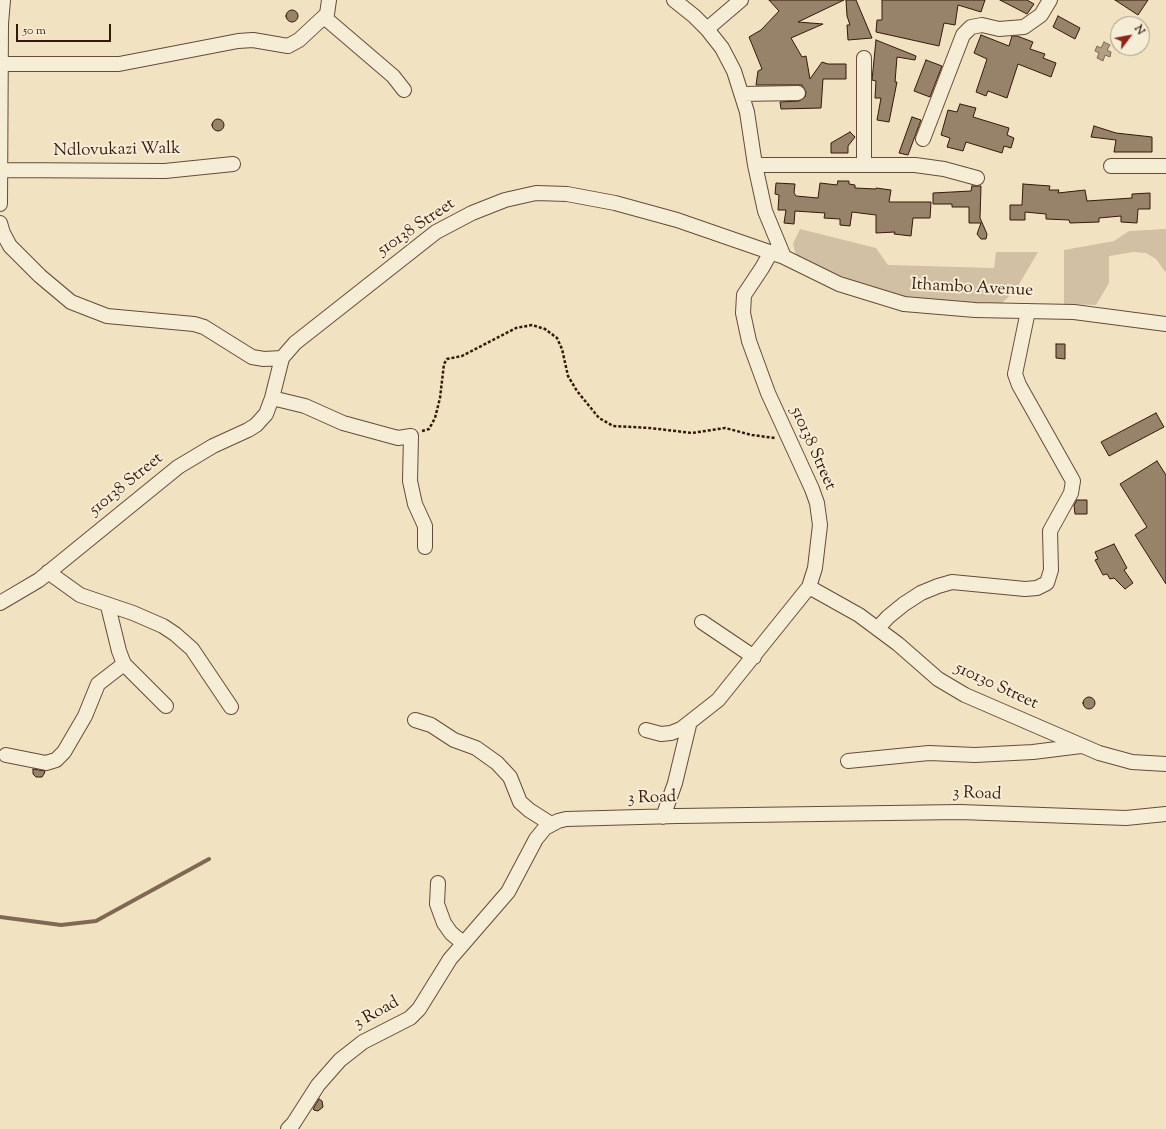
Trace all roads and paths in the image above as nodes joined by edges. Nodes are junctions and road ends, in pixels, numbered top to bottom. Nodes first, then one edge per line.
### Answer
1 (3, 0) edge
2 (329, 0) edge
3 (674, 0) edge
4 (741, 0) edge
5 (1050, 0) edge
6 (324, 17) junction
7 (707, 30) junction
8 (864, 58) dead end
9 (1, 64) edge
10 (404, 90) dead end
11 (798, 93) dead end
12 (742, 94) junction
13 (923, 139) dead end
14 (233, 164) dead end
15 (755, 165) junction
16 (864, 165) junction
17 (1111, 166) dead end
18 (1166, 166) edge
19 (1, 170) junction
20 (977, 178) dead end
21 (0, 204) edge
22 (0, 223) edge
23 (771, 252) junction
24 (784, 257) junction
25 (1028, 311) junction
26 (1166, 324) edge
27 (282, 358) junction
28 (272, 398) junction
29 (411, 436) junction
30 (787, 438) junction
31 (425, 547) dead end
32 (48, 572) junction
33 (809, 587) junction
34 (0, 602) edge
35 (108, 606) junction
36 (702, 622) dead end
37 (878, 628) junction
38 (754, 658) junction
39 (124, 664) junction
40 (166, 706) dead end
41 (231, 707) dead end
42 (415, 720) dead end
43 (689, 725) junction
44 (646, 730) dead end
45 (1081, 746) junction
46 (6, 755) dead end
47 (848, 760) dead end
48 (1166, 764) edge
49 (1166, 814) edge
50 (663, 817) junction
51 (551, 824) junction
52 (438, 883) dead end
53 (463, 943) junction
54 (288, 1129) edge

1 - 9 street
2 - 6 street
3 - 7 street
4 - 7 street
5 - 13 street
6 - 9 street
6 - 10 street
7 - 12 street
8 - 16 street
9 - 19 street
11 - 12 street
12 - 15 street
14 - 19 street, Ndlovukazi Walk
15 - 16 street
15 - 24 street
16 - 20 street
17 - 18 street
19 - 21 street
22 - 27 street
23 - 24 street, Ithambo Avenue
23 - 27 street, 510138 Street
23 - 30 street, 510138 Street
24 - 25 street, Ithambo Avenue
25 - 26 street, Ithambo Avenue
25 - 37 street
27 - 28 street, 510138 Street
28 - 29 street
28 - 32 street, 510138 Street
29 - 30 path
29 - 31 street
30 - 33 street, 510138 Street
32 - 34 street, 510138 Street
32 - 35 street
33 - 37 street, 510130 Street
33 - 38 street, 510138 Street
35 - 39 street
35 - 41 street
36 - 38 street
37 - 45 street, 510130 Street
38 - 43 street, 510138 Street
39 - 40 street
39 - 46 street
42 - 51 street
43 - 44 street, 510138 Street
43 - 50 street
45 - 47 street
45 - 48 street, 510130 Street
49 - 50 street, 3 Road
50 - 51 street, 3 Road
51 - 53 street, 3 Road
52 - 53 street
53 - 54 street, 3 Road

